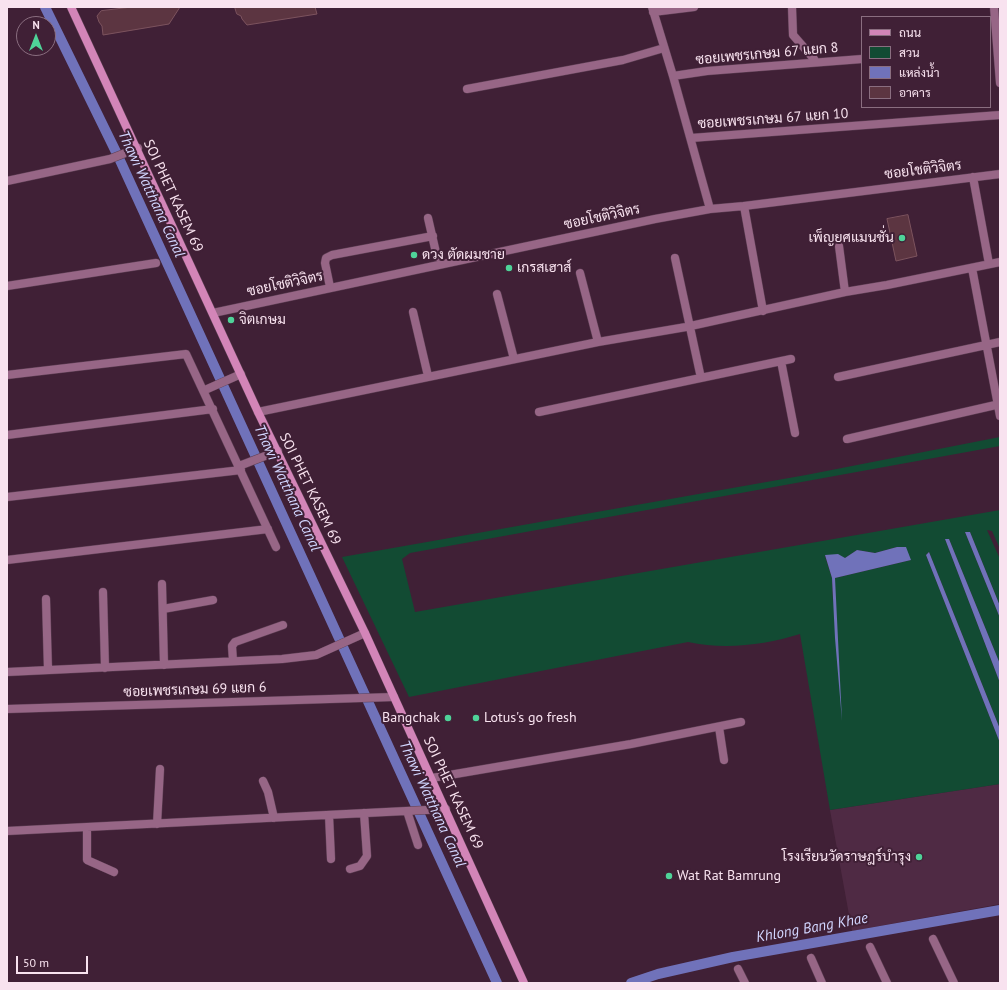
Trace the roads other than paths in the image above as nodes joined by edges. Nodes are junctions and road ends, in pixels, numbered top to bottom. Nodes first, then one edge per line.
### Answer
1 (71, 7) edge
2 (694, 7) edge
3 (792, 7) edge
4 (994, 7) edge
5 (653, 9) edge
6 (995, 46) edge
7 (664, 48) junction
8 (814, 59) dead end
9 (861, 60) edge
10 (674, 76) junction
11 (1000, 83) edge
12 (467, 89) dead end
13 (1000, 115) edge
14 (691, 138) junction
15 (138, 148) junction
16 (1000, 174) edge
17 (972, 176) junction
18 (7, 180) edge
19 (744, 206) junction
20 (710, 209) junction
21 (428, 218) dead end
22 (433, 236) junction
23 (840, 246) dead end
24 (438, 257) dead end
25 (675, 258) dead end
26 (156, 262) dead end
27 (1000, 262) edge
28 (989, 264) junction
29 (972, 268) junction
30 (580, 273) dead end
31 (7, 286) edge
32 (330, 288) junction
33 (845, 292) junction
34 (497, 294) dead end
35 (763, 311) junction
36 (413, 312) dead end
37 (213, 313) junction
38 (689, 326) junction
39 (598, 342) junction
40 (1000, 342) edge
41 (986, 344) junction
42 (514, 359) junction
43 (791, 359) dead end
44 (781, 361) junction
45 (7, 375) edge
46 (237, 376) junction
47 (428, 376) junction
48 (838, 377) dead end
49 (701, 378) junction
50 (204, 390) junction
51 (999, 404) edge
52 (213, 409) junction
53 (258, 412) junction
54 (539, 412) dead end
55 (1000, 416) edge
56 (795, 433) dead end
57 (7, 435) edge
58 (846, 439) dead end
59 (278, 451) junction
60 (240, 468) junction
61 (7, 497) edge
62 (268, 529) junction
63 (276, 547) dead end
64 (7, 560) edge
65 (162, 584) dead end
66 (103, 592) dead end
67 (46, 599) dead end
68 (213, 600) dead end
69 (163, 609) junction
70 (282, 625) dead end
71 (365, 633) junction
72 (232, 661) junction
73 (164, 665) junction
74 (105, 668) junction
75 (48, 670) junction
76 (7, 672) edge
77 (394, 697) junction
78 (7, 709) edge
79 (742, 722) dead end
80 (719, 727) junction
81 (724, 760) dead end
82 (160, 769) dead end
83 (432, 778) junction
84 (263, 781) dead end
85 (446, 809) junction
86 (408, 811) junction
87 (364, 813) junction
88 (329, 815) junction
89 (274, 818) junction
90 (158, 824) junction
91 (87, 827) junction
92 (7, 832) edge
93 (418, 845) dead end
94 (330, 859) dead end
95 (350, 869) dead end
96 (114, 872) dead end
97 (933, 939) dead end
98 (870, 947) dead end
99 (811, 958) dead end
100 (738, 969) dead end
101 (524, 983) edge
102 (745, 983) edge
103 (822, 983) edge
104 (887, 983) edge
105 (954, 983) edge

1 - 15 main road, SOI PHET KASEM 69
2 - 5 street
3 - 8 street
4 - 6 street
5 - 7 street
6 - 11 street
7 - 10 street
7 - 12 street
9 - 10 street, ซอยเพชรเกษม 67 แยก 8
10 - 14 street
13 - 14 street, ซอยเพชรเกษม 67 แยก 10
14 - 20 street
15 - 18 street
15 - 37 main road, SOI PHET KASEM 69
16 - 17 street, ซอยโชติวิจิตร
17 - 19 street, ซอยโชติวิจิตร
17 - 28 street
19 - 20 street, ซอยโชติวิจิตร
19 - 35 street
20 - 32 street, ซอยโชติวิจิตร
21 - 22 street
22 - 24 street
22 - 32 street
23 - 33 street
25 - 38 street
26 - 31 street
27 - 28 street
28 - 29 street
29 - 33 street
29 - 41 street
30 - 39 street
32 - 37 street, ซอยโชติวิจิตร
33 - 35 street
34 - 42 street
35 - 38 street
36 - 47 street
37 - 46 main road, SOI PHET KASEM 69
38 - 39 street
38 - 49 street
39 - 42 street
40 - 41 street
41 - 48 street
41 - 51 street
42 - 47 street
43 - 44 street
44 - 49 street
44 - 56 street
45 - 50 street
46 - 50 street
46 - 53 main road, SOI PHET KASEM 69
47 - 53 street
49 - 54 street
50 - 52 street
51 - 55 street
51 - 58 street
52 - 57 street
52 - 60 street
53 - 59 main road, SOI PHET KASEM 69
59 - 60 street
59 - 71 main road, SOI PHET KASEM 69
60 - 61 street
60 - 62 street
62 - 63 street
62 - 64 street
65 - 69 street
66 - 74 street
67 - 75 street
68 - 69 street
69 - 73 street
70 - 72 street
71 - 72 street
71 - 77 main road, SOI PHET KASEM 69
72 - 73 street
73 - 74 street
74 - 75 street
75 - 76 street
77 - 78 street, ซอยเพชรเกษม 69 แยก 6
77 - 83 main road, SOI PHET KASEM 69
79 - 80 street
80 - 81 street
80 - 83 street
82 - 90 street
83 - 85 main road, SOI PHET KASEM 69
84 - 89 street
85 - 86 street
85 - 101 main road, SOI PHET KASEM 69
86 - 87 street
86 - 93 street
87 - 88 street
87 - 95 street
88 - 89 street
88 - 94 street
89 - 90 street
90 - 91 street
91 - 92 street
91 - 96 street
97 - 105 street
98 - 104 street
99 - 103 street
100 - 102 street

